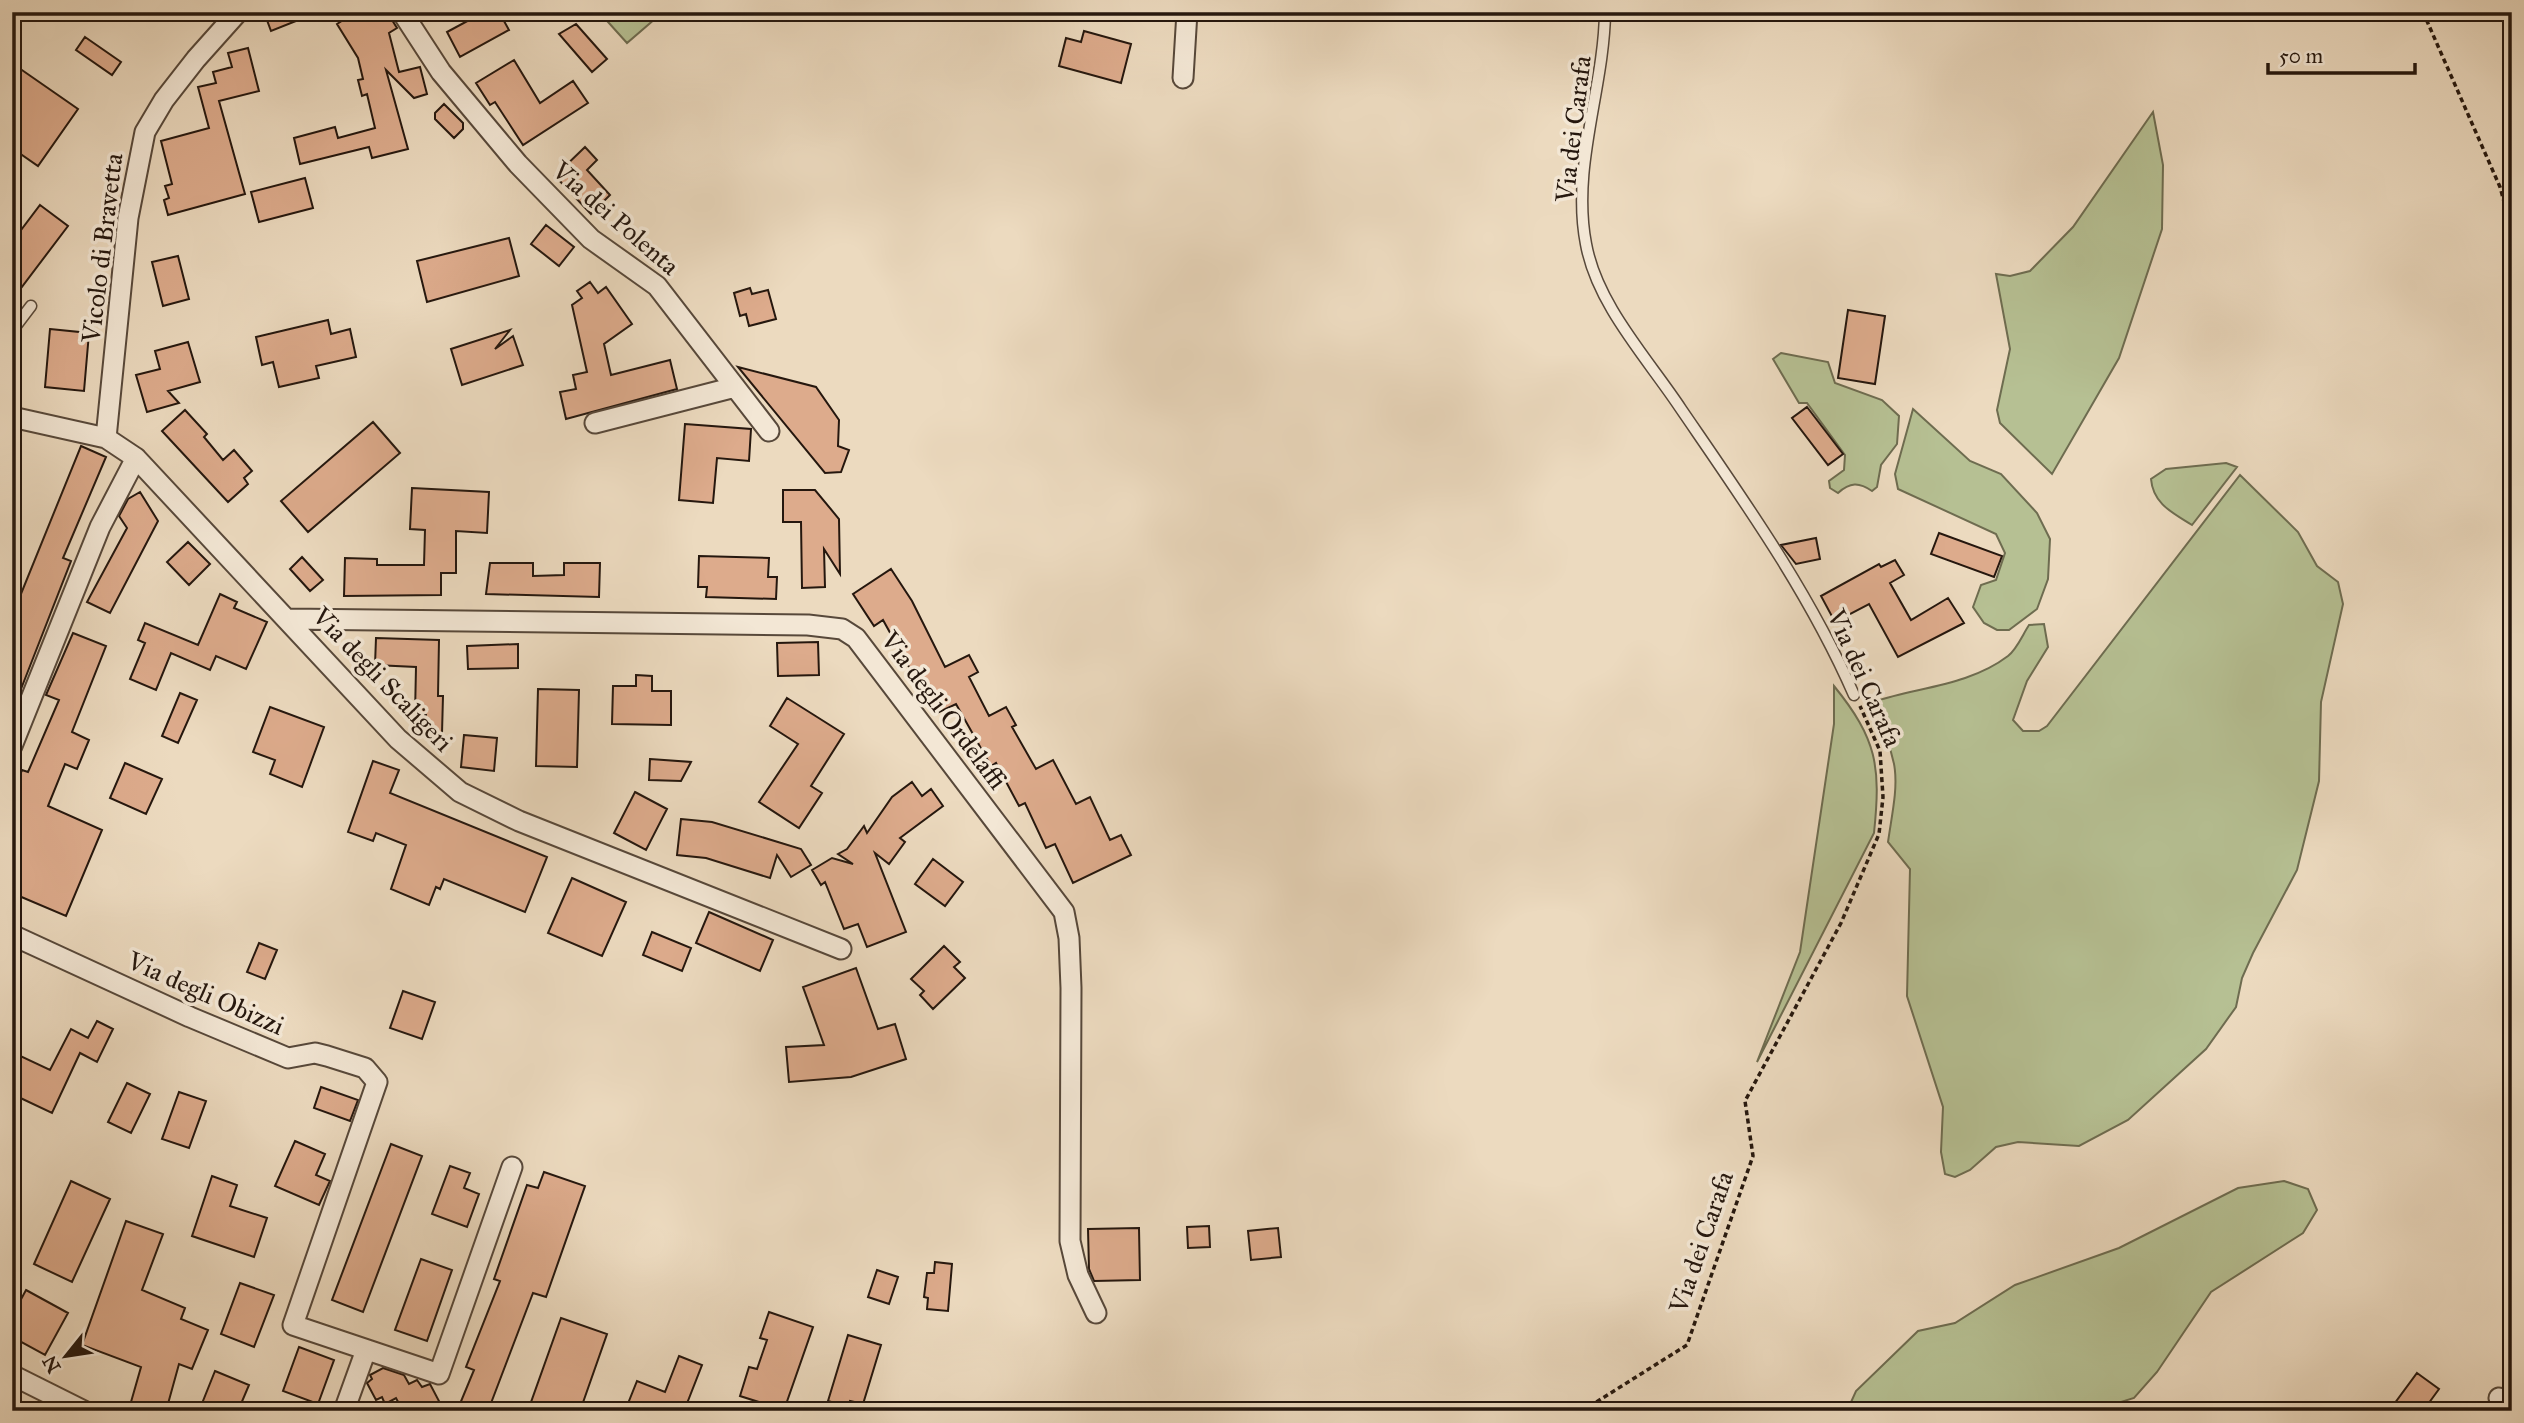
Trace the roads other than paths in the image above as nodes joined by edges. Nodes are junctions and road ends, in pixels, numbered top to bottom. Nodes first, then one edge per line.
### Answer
1 (238, 12) edge
2 (402, 12) edge
3 (1187, 12) edge
4 (1605, 12) edge
5 (1183, 78) dead end
6 (31, 306) dead end
7 (12, 331) edge
8 (735, 387) junction
9 (12, 417) edge
10 (595, 423) dead end
11 (769, 431) dead end
12 (106, 438) junction
13 (136, 458) junction
14 (288, 619) junction
15 (1854, 695) road end
16 (12, 746) edge
17 (12, 935) edge
18 (841, 949) dead end
19 (512, 1167) dead end
20 (1096, 1312) dead end
21 (366, 1350) junction
22 (12, 1375) edge
23 (84, 1411) edge
24 (344, 1411) edge

1 - 12 street, Vicolo di Bravetta
2 - 8 street, Via dei Polenta
3 - 5 street
4 - 15 lane, Via dei Carafa
6 - 7 lane
8 - 10 street
8 - 11 street, Via dei Polenta
9 - 12 street, Via degli Scaligeri
12 - 13 street, Via degli Scaligeri
13 - 14 street, Via degli Scaligeri
13 - 16 street
14 - 18 street, Via degli Scaligeri
14 - 20 street, Via degli Ordelaffi
17 - 21 street, Via degli Obizzi
19 - 21 street
21 - 24 street
22 - 23 street

